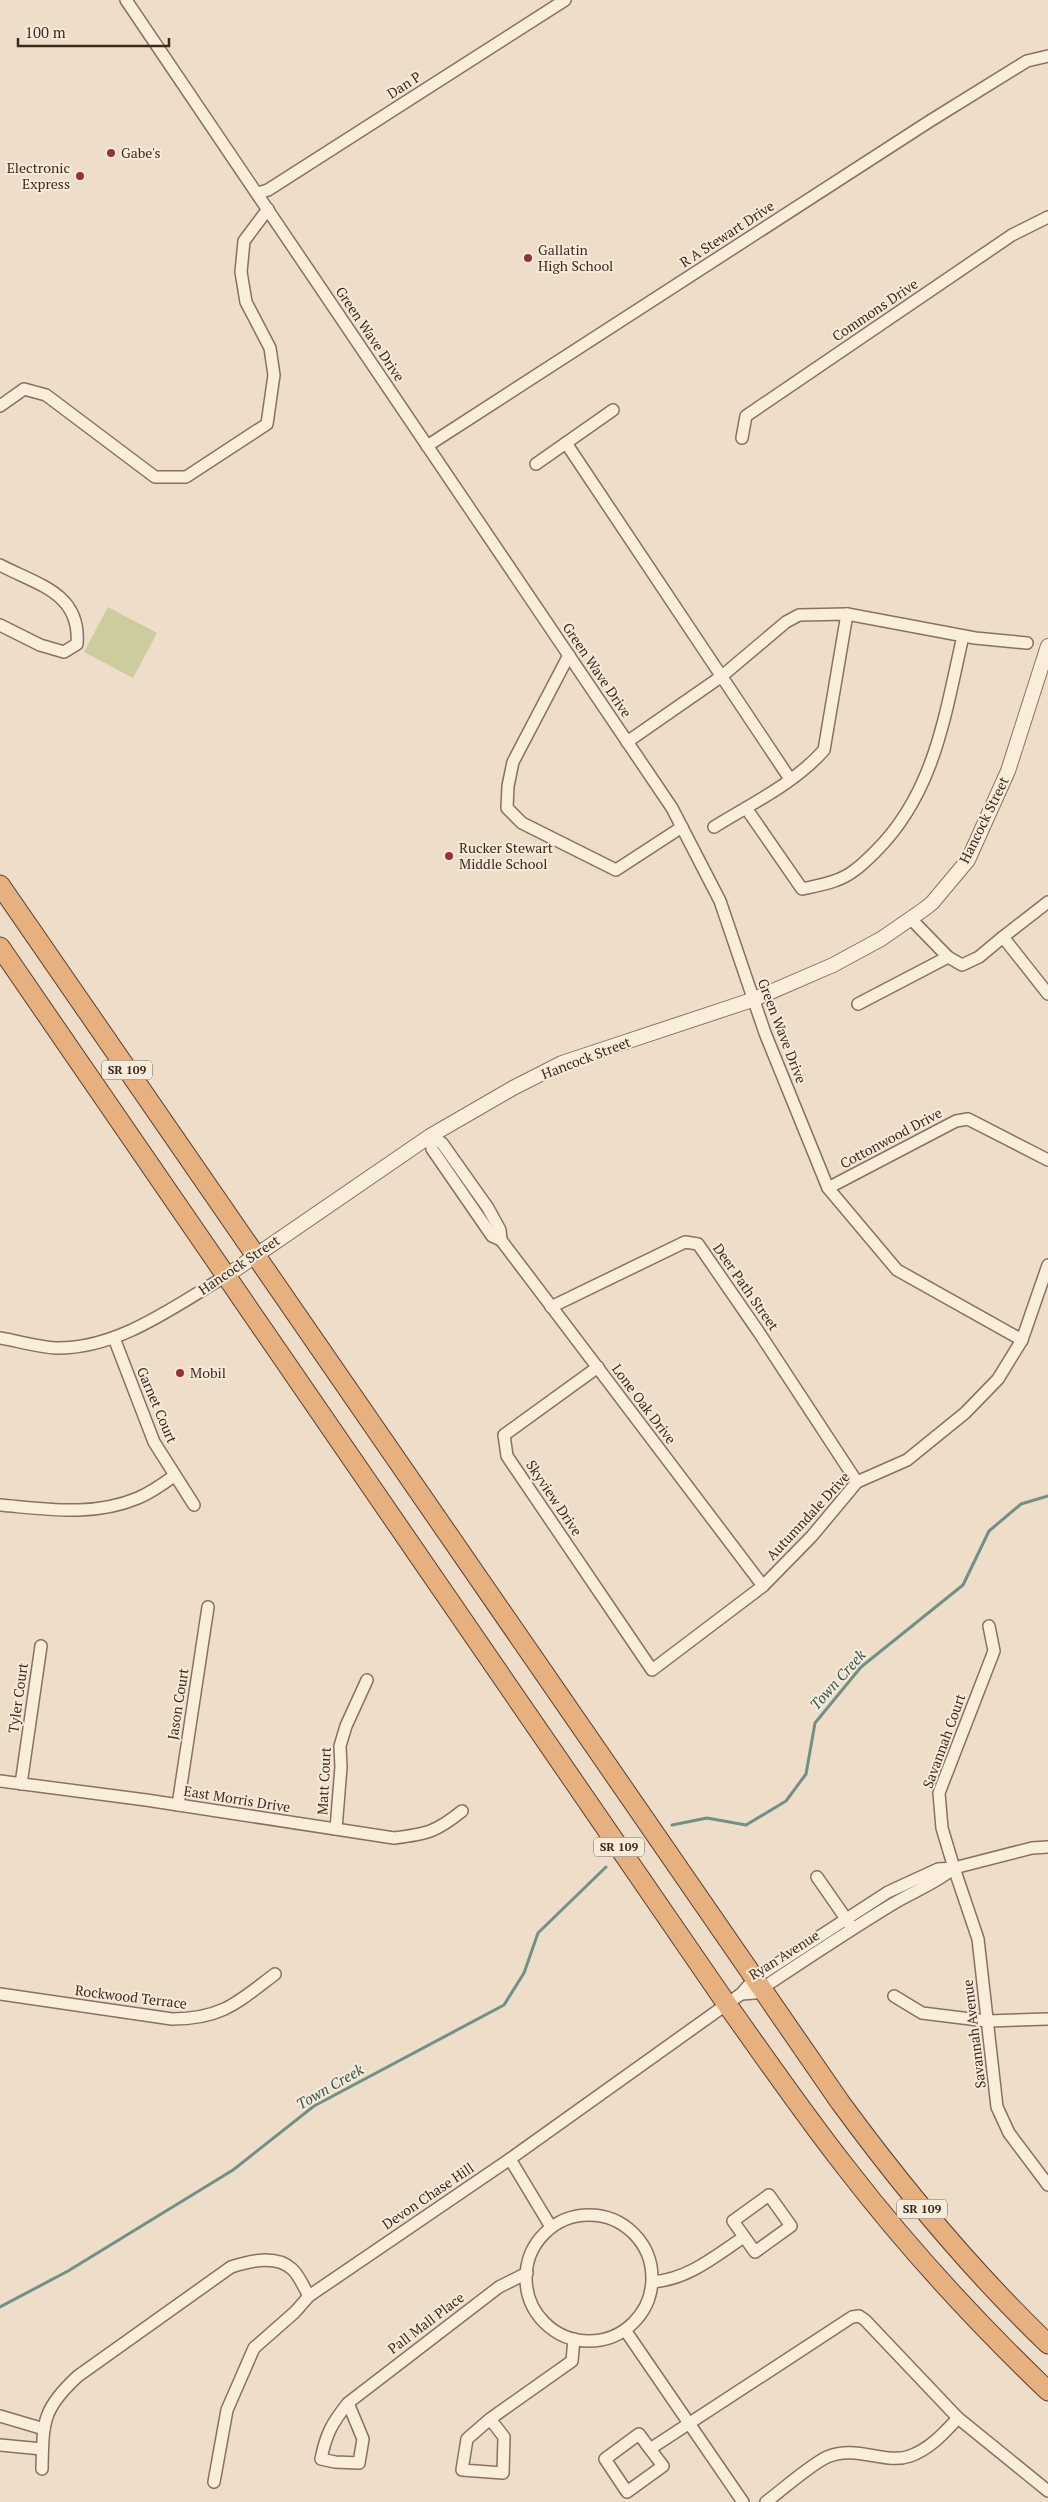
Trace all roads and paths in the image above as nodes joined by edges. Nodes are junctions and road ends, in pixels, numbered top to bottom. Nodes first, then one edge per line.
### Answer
1 (126, 0) edge
2 (565, 0) edge
3 (1048, 56) edge
4 (263, 192) junction
5 (268, 209) junction
6 (1046, 220) edge
7 (0, 406) edge
8 (613, 410) dead end
9 (742, 438) dead end
10 (566, 443) junction
11 (427, 446) junction
12 (536, 464) dead end
13 (0, 565) edge
14 (847, 614) junction
15 (0, 625) edge
16 (963, 636) junction
17 (1027, 643) dead end
18 (1048, 646) edge
19 (569, 655) junction
20 (722, 676) junction
21 (627, 742) junction
22 (790, 779) junction
23 (746, 808) junction
24 (682, 827) junction
25 (714, 828) dead end
26 (0, 885) edge
27 (1048, 902) edge
28 (910, 919) junction
29 (1003, 938) junction
30 (0, 947) edge
31 (948, 957) junction
32 (1048, 994) edge
33 (752, 1000) junction
34 (858, 1004) dead end
35 (430, 1136) junction
36 (1048, 1160) edge
37 (828, 1188) junction
38 (254, 1255) junction
39 (1048, 1265) edge
40 (226, 1276) junction
41 (551, 1307) junction
42 (0, 1338) edge
43 (114, 1338) junction
44 (1022, 1340) junction
45 (598, 1367) junction
46 (174, 1476) junction
47 (857, 1482) junction
48 (0, 1505) edge
49 (194, 1505) dead end
50 (762, 1586) junction
51 (208, 1607) dead end
52 (989, 1626) dead end
53 (41, 1646) dead end
54 (652, 1670) joint
55 (367, 1680) dead end
56 (0, 1781) edge
57 (21, 1784) junction
58 (178, 1805) junction
59 (462, 1811) dead end
60 (336, 1829) junction
61 (1048, 1847) edge
62 (954, 1868) junction
63 (817, 1877) dead end
64 (846, 1918) junction
65 (853, 1928) junction
66 (275, 1974) dead end
67 (758, 1984) junction
68 (0, 1994) edge
69 (894, 1996) dead end
70 (734, 1999) junction
71 (1048, 2019) edge
72 (987, 2021) junction
73 (510, 2159) junction
74 (1048, 2185) edge
75 (551, 2227) junction
76 (744, 2237) junction
77 (527, 2273) junction
78 (653, 2282) junction
79 (309, 2296) junction
80 (625, 2330) junction
81 (574, 2339) junction
82 (1048, 2344) edge
83 (1048, 2391) edge
84 (348, 2403) junction
85 (0, 2416) edge
86 (958, 2418) junction
87 (490, 2419) junction
88 (690, 2424) junction
89 (44, 2429) junction
90 (0, 2445) edge
91 (42, 2449) junction
92 (650, 2449) junction
93 (42, 2469) dead end
94 (214, 2482) dead end
95 (1048, 2492) edge
96 (743, 2502) edge
97 (766, 2502) edge

1 - 4 street, Green Wave Drive
2 - 4 street, Dan P
3 - 11 street, R A Stewart Drive
4 - 5 street, Green Wave Drive
5 - 7 street
5 - 11 street, Green Wave Drive
6 - 9 street, Commons Drive
8 - 10 street
10 - 12 street
10 - 20 street
11 - 19 street, Green Wave Drive
13 - 15 street
14 - 16 street
14 - 20 street
14 - 22 street
16 - 17 street
16 - 23 street
18 - 28 street, Hancock Street
19 - 21 street, Green Wave Drive
19 - 24 street
20 - 21 street
20 - 22 street
21 - 24 street, Green Wave Drive
22 - 23 street
23 - 25 street
24 - 33 street, Green Wave Drive
26 - 38 highway, SR 109
27 - 29 street
28 - 31 street
28 - 33 street, Hancock Street
29 - 31 street
29 - 32 street
30 - 40 highway, SR 109
31 - 34 street
33 - 35 street, Hancock Street
33 - 37 street, Green Wave Drive
35 - 38 street, Hancock Street
35 - 41 street, Lone Oak Drive
36 - 37 street, Cottonwood Drive
37 - 44 street, Green Wave Drive
38 - 40 street, Hancock Street
38 - 67 highway, SR 109
39 - 44 street
40 - 43 street, Hancock Street
40 - 70 highway, SR 109
41 - 45 street, Lone Oak Drive
41 - 47 street, Deer Path Street
42 - 43 street, Hancock Street
43 - 46 street, Garnet Court
44 - 47 street, Autumndale Drive
45 - 50 street, Lone Oak Drive
45 - 54 street, Skyview Drive
46 - 48 street
46 - 49 street, Garnet Court
47 - 50 street, Autumndale Drive
50 - 54 street, Autumndale Drive
51 - 58 street, Jason Court
52 - 62 street, Savannah Court
53 - 57 street, Tyler Court
55 - 60 street, Matt Court
56 - 57 street, East Morris Drive
57 - 58 street, East Morris Drive
58 - 60 street, East Morris Drive
59 - 60 street, East Morris Drive
61 - 62 street, Ryan Avenue
62 - 64 street, Ryan Avenue
62 - 65 street, Ryan Avenue
62 - 72 street, Savannah Avenue
63 - 64 street
64 - 65 street
64 - 67 street, Ryan Avenue
65 - 67 street, Ryan Avenue
66 - 68 street, Rockwood Terrace
67 - 70 street, Ryan Avenue
67 - 82 highway, SR 109
69 - 72 street
70 - 73 street, Devon Chase Hill
70 - 83 highway, SR 109
71 - 72 street
72 - 74 street, Savannah Avenue
73 - 75 street
73 - 79 street, Devon Chase Hill
75 - 77 street
75 - 78 street
76 - 76 street
76 - 78 street
77 - 81 street
77 - 84 street, Pall Mall Place
78 - 80 street
79 - 89 street
79 - 94 street, Devon Chase Hill
80 - 81 street
80 - 88 street
81 - 87 street
84 - 84 street, Pall Mall Place
85 - 89 street
86 - 88 street
86 - 95 street
86 - 97 street
87 - 87 street
88 - 92 street
88 - 96 street
89 - 91 street
90 - 91 street
91 - 93 street
92 - 92 street

